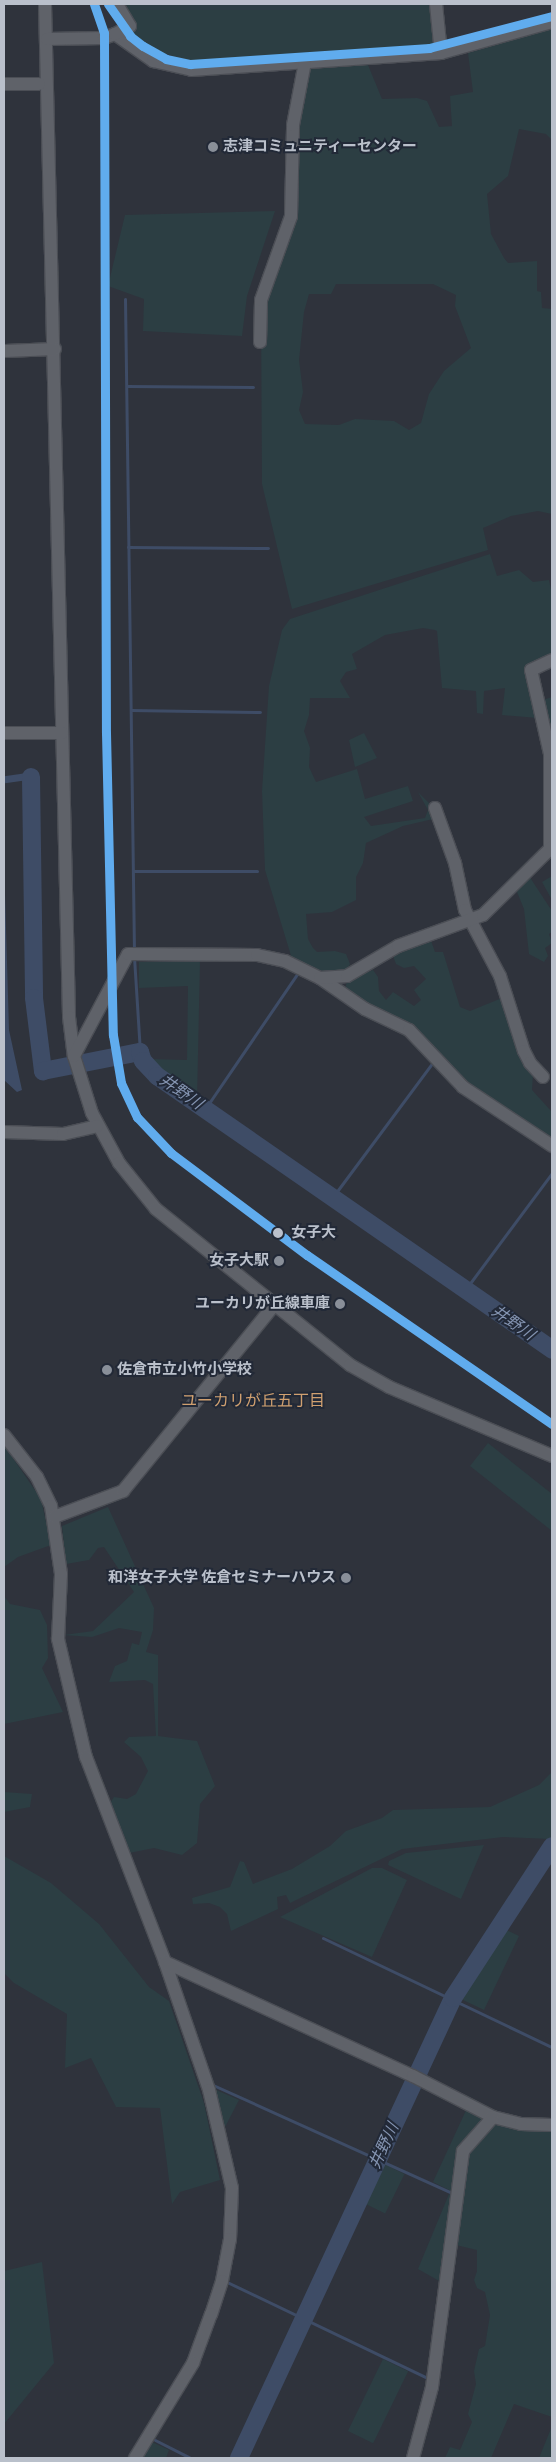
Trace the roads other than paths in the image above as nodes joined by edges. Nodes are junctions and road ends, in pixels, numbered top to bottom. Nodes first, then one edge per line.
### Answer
1 (45, 4) edge
2 (117, 4) edge
3 (436, 4) edge
4 (552, 22) edge
5 (115, 34) junction
6 (47, 39) junction
7 (441, 53) junction
8 (305, 62) junction
9 (4, 84) edge
10 (38, 84) dead end
11 (260, 342) dead end
12 (55, 350) junction
13 (4, 351) edge
14 (552, 660) edge
15 (4, 733) edge
16 (62, 733) junction
17 (435, 808) dead end
18 (551, 848) edge
19 (470, 921) junction
20 (320, 978) junction
21 (74, 1056) junction
22 (543, 1077) dead end
23 (97, 1126) junction
24 (4, 1132) edge
25 (552, 1146) edge
26 (274, 1305) junction
27 (4, 1435) edge
28 (552, 1456) edge
29 (54, 1517) junction
30 (165, 1962) junction
31 (493, 2118) junction
32 (552, 2125) edge
33 (135, 2458) edge
34 (413, 2458) edge

1 - 6 street
2 - 5 street
3 - 7 street
4 - 7 street
5 - 6 street
5 - 8 street
6 - 12 street
7 - 8 street
8 - 11 street
9 - 10 street
12 - 13 street
12 - 16 street
14 - 18 street
15 - 16 street
16 - 21 street
17 - 19 street
18 - 19 street
19 - 20 street
19 - 22 street
20 - 21 street
20 - 25 street
21 - 23 street
23 - 24 street
23 - 26 street
26 - 28 street
26 - 29 street
27 - 29 street
29 - 30 street
30 - 31 street
30 - 33 street
31 - 32 street
31 - 34 street

